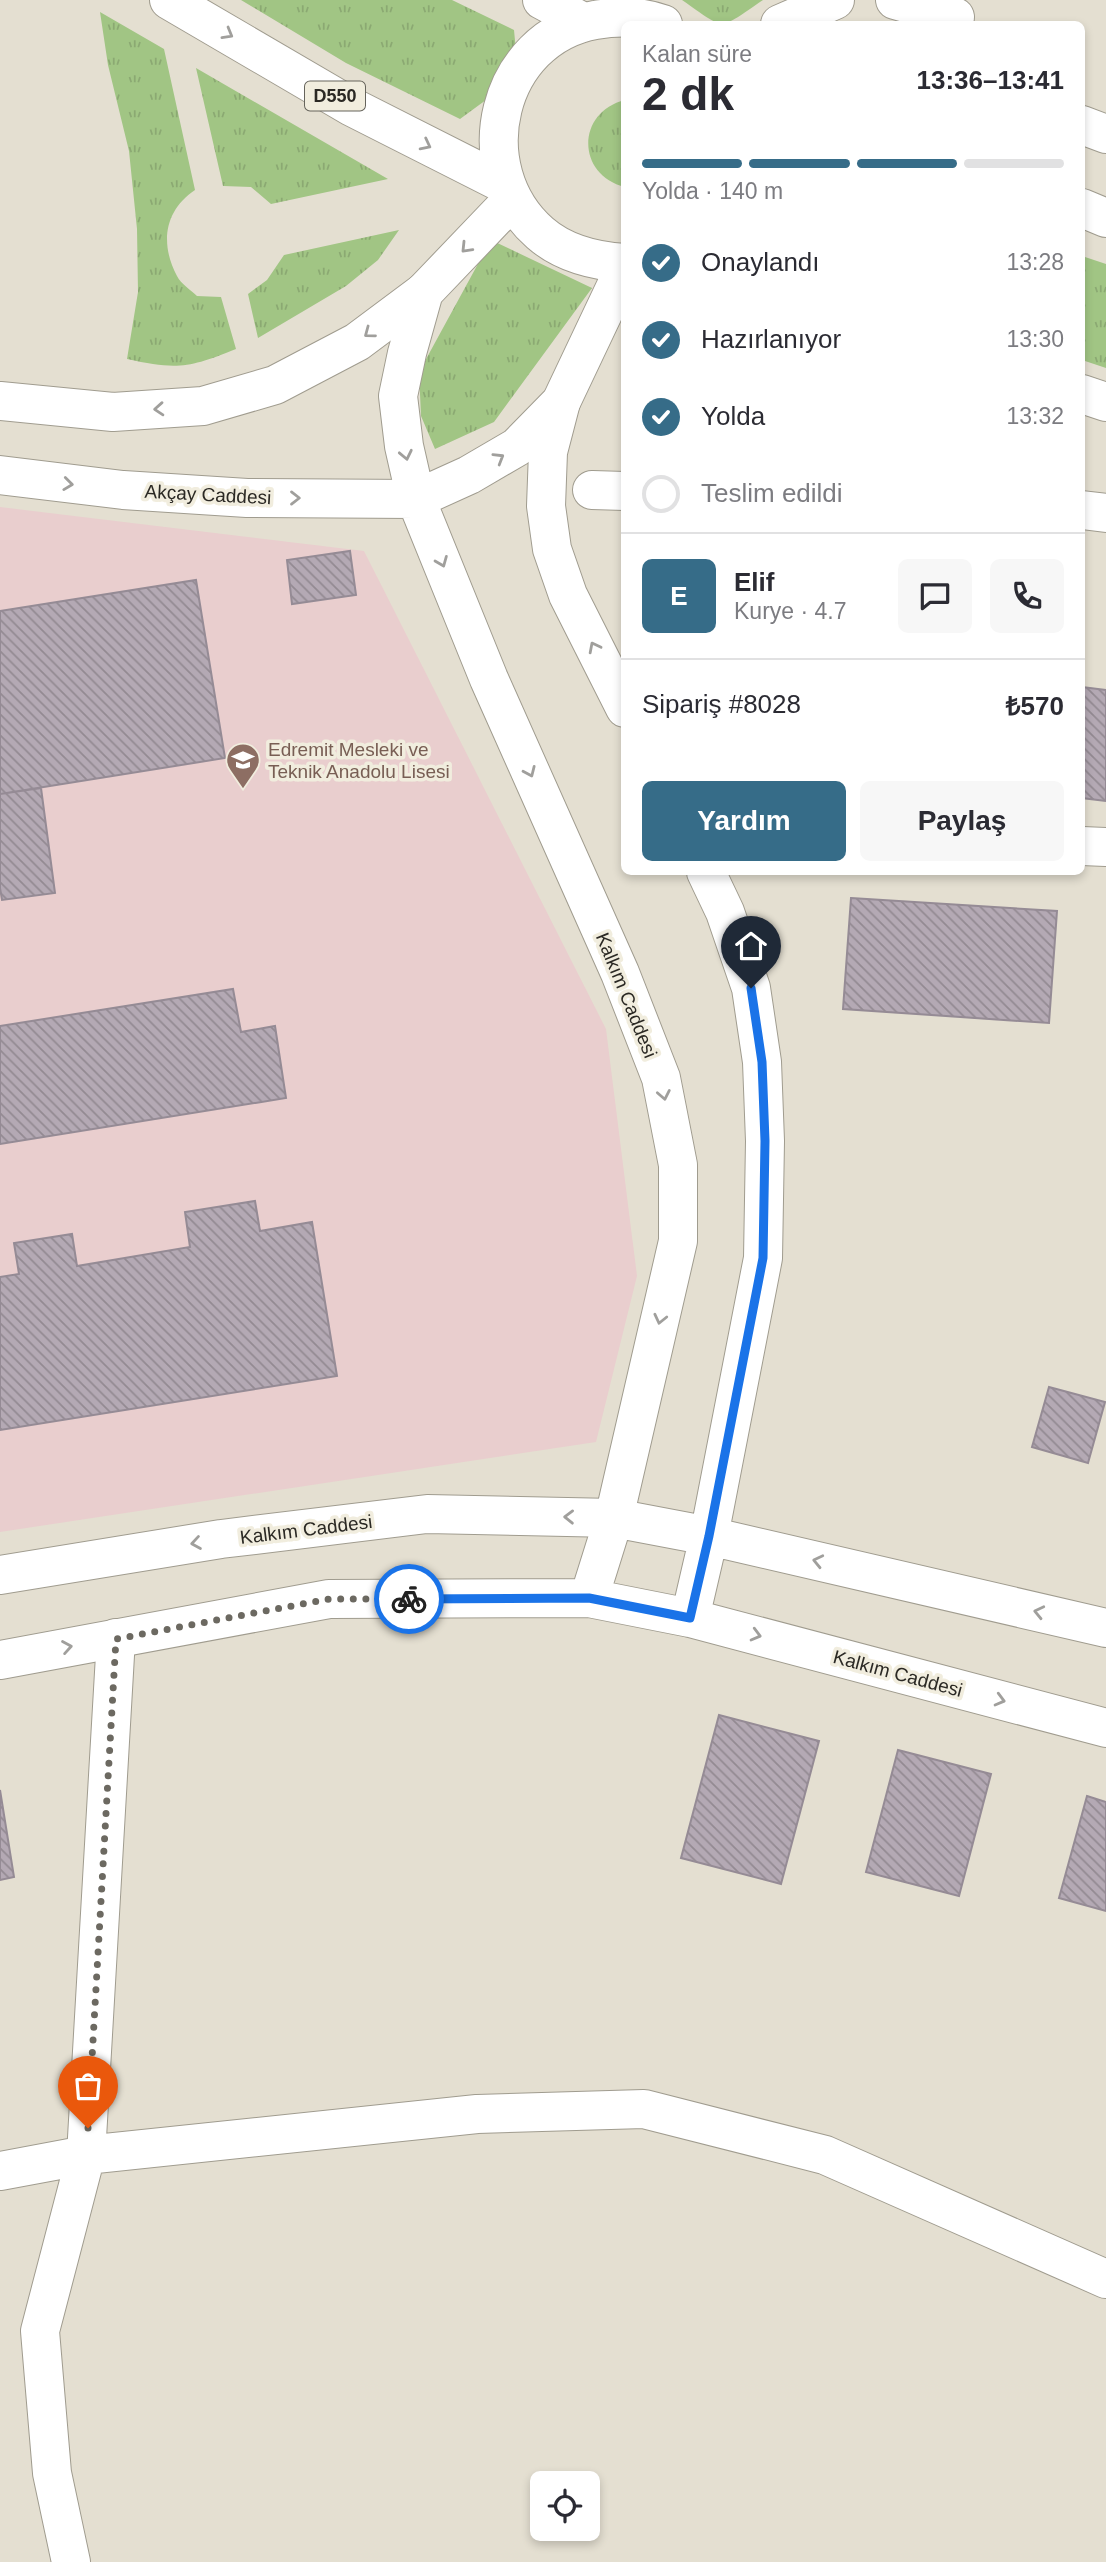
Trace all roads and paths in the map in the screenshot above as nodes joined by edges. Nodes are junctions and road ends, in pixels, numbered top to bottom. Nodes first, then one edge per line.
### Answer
1 (169, 0) edge
2 (542, 0) edge
3 (835, 0) edge
4 (895, 0) edge
5 (597, 14) edge
6 (953, 14) edge
7 (655, 21) edge
8 (787, 21) edge
9 (1085, 126) edge
10 (1106, 134) edge
11 (510, 192) junction
12 (1085, 209) edge
13 (1106, 218) edge
14 (621, 264) edge
15 (621, 274) edge
16 (424, 292) junction
17 (1085, 395) edge
18 (0, 401) edge
19 (561, 402) junction
20 (1106, 402) edge
21 (0, 475) edge
22 (416, 499) junction
23 (1085, 510) edge
24 (1106, 513) edge
25 (621, 700) edge
26 (1085, 846) edge
27 (1106, 847) edge
28 (707, 875) edge
29 (614, 1518) junction
30 (709, 1536) junction
31 (0, 1575) edge
32 (589, 1598) junction
33 (690, 1618) junction
34 (1106, 1628) edge
35 (116, 1639) junction
36 (0, 1660) edge
37 (1106, 1728) edge
38 (86, 2155) junction
39 (0, 2171) edge
40 (1106, 2279) edge
41 (71, 2562) edge

1 -> 11 main road, D550
2 - 5 main road
3 - 8 main road
4 - 6 main road
5 - 7 main road
5 - 11 main road
9 - 10 main road
11 - 14 main road
11 -> 16 main road
12 - 13 main road
15 - 19 main road
16 -> 18 main road
16 -> 22 main road, Kalkım Caddesi
17 - 20 main road
22 -> 19 main road
25 -> 19 main road
21 -> 22 main road, Akçay Caddesi
22 -> 29 main road, Kalkım Caddesi
23 - 24 main road
26 - 27 main road
28 - 30 main road
29 - 30 main road, Kalkım Caddesi
29 -> 31 main road, Kalkım Caddesi
29 - 32 main road, Kalkım Caddesi
30 - 33 main road
34 -> 30 main road, Kalkım Caddesi
32 - 33 main road, Kalkım Caddesi
32 - 35 main road, Kalkım Caddesi
33 -> 37 main road, Kalkım Caddesi
36 -> 35 main road, Kalkım Caddesi
35 - 38 main road
38 - 39 main road
38 - 40 main road
38 - 41 main road

